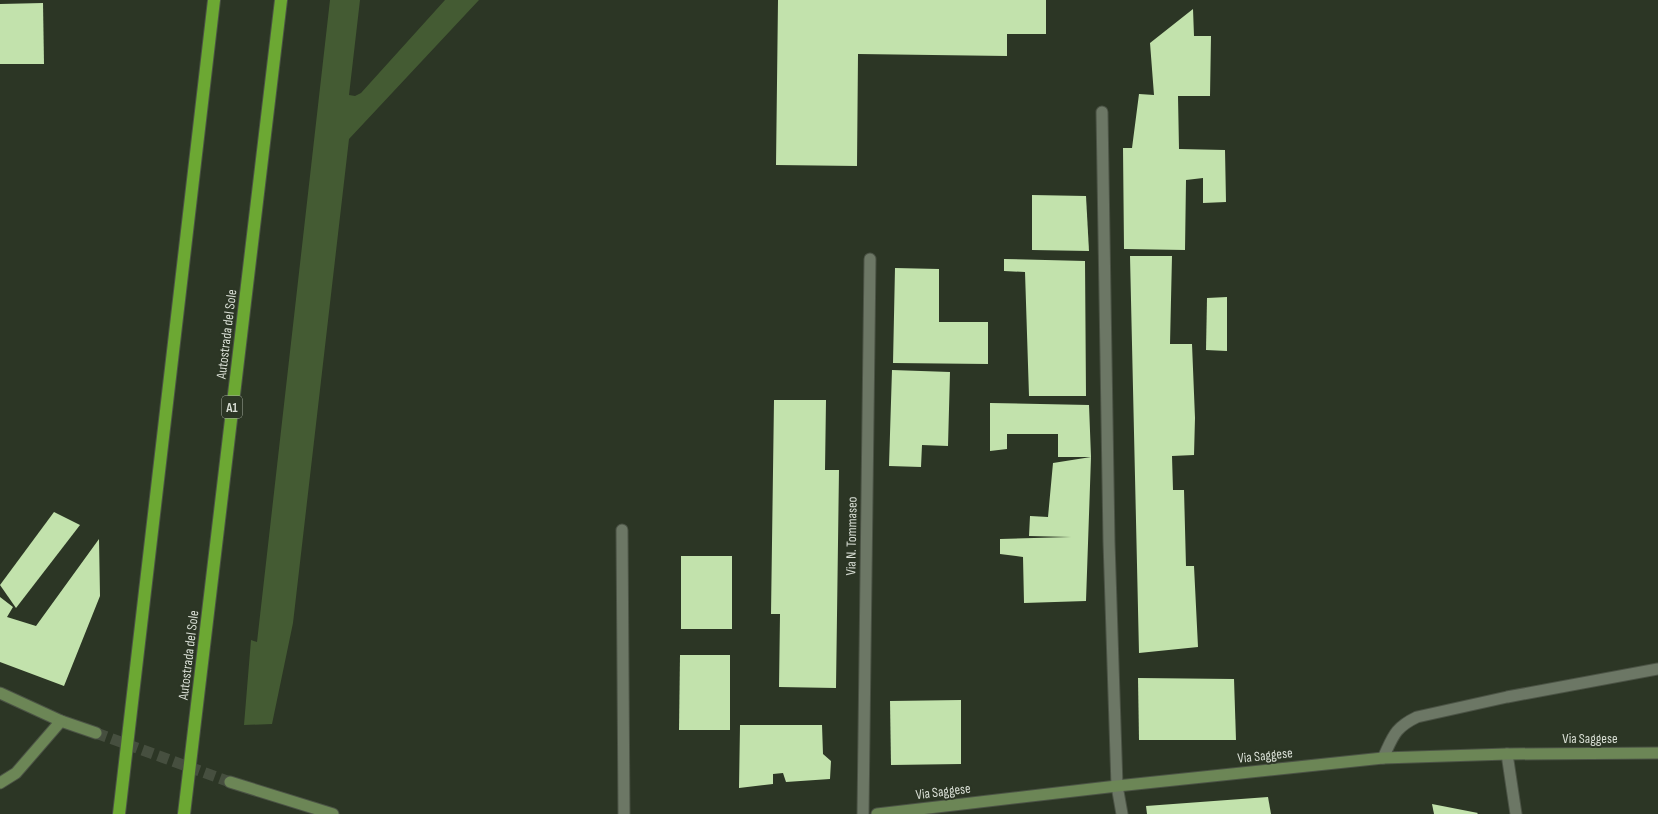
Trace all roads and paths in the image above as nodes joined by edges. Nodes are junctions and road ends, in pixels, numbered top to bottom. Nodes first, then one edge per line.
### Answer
1 (214, 0) edge
2 (281, 0) edge
3 (1102, 112) dead end
4 (870, 259) dead end
5 (622, 530) dead end
6 (1658, 669) edge
7 (0, 693) edge
8 (61, 721) junction
9 (96, 733) tunnel mouth
10 (1658, 753) edge
11 (1507, 754) junction
12 (1383, 758) junction
13 (230, 782) tunnel mouth
14 (0, 783) edge
15 (1117, 786) junction
16 (119, 814) edge
17 (184, 814) edge
18 (333, 814) edge
19 (624, 814) edge
20 (863, 814) edge
21 (878, 814) edge
22 (1122, 814) edge
23 (1516, 814) edge

1 - 16 highway
2 - 17 highway, Autostrada del Sole / A1
3 - 15 street
4 - 20 street, Via N. Tommaseo
5 - 19 street
6 - 12 street
7 - 8 main road
8 - 9 main road
8 - 14 main road
10 - 11 main road, Via Saggese
11 - 12 main road, Via Saggese
11 - 23 street
12 - 15 main road, Via Saggese
13 - 18 main road
15 - 21 main road, Via Saggese
15 - 22 street

